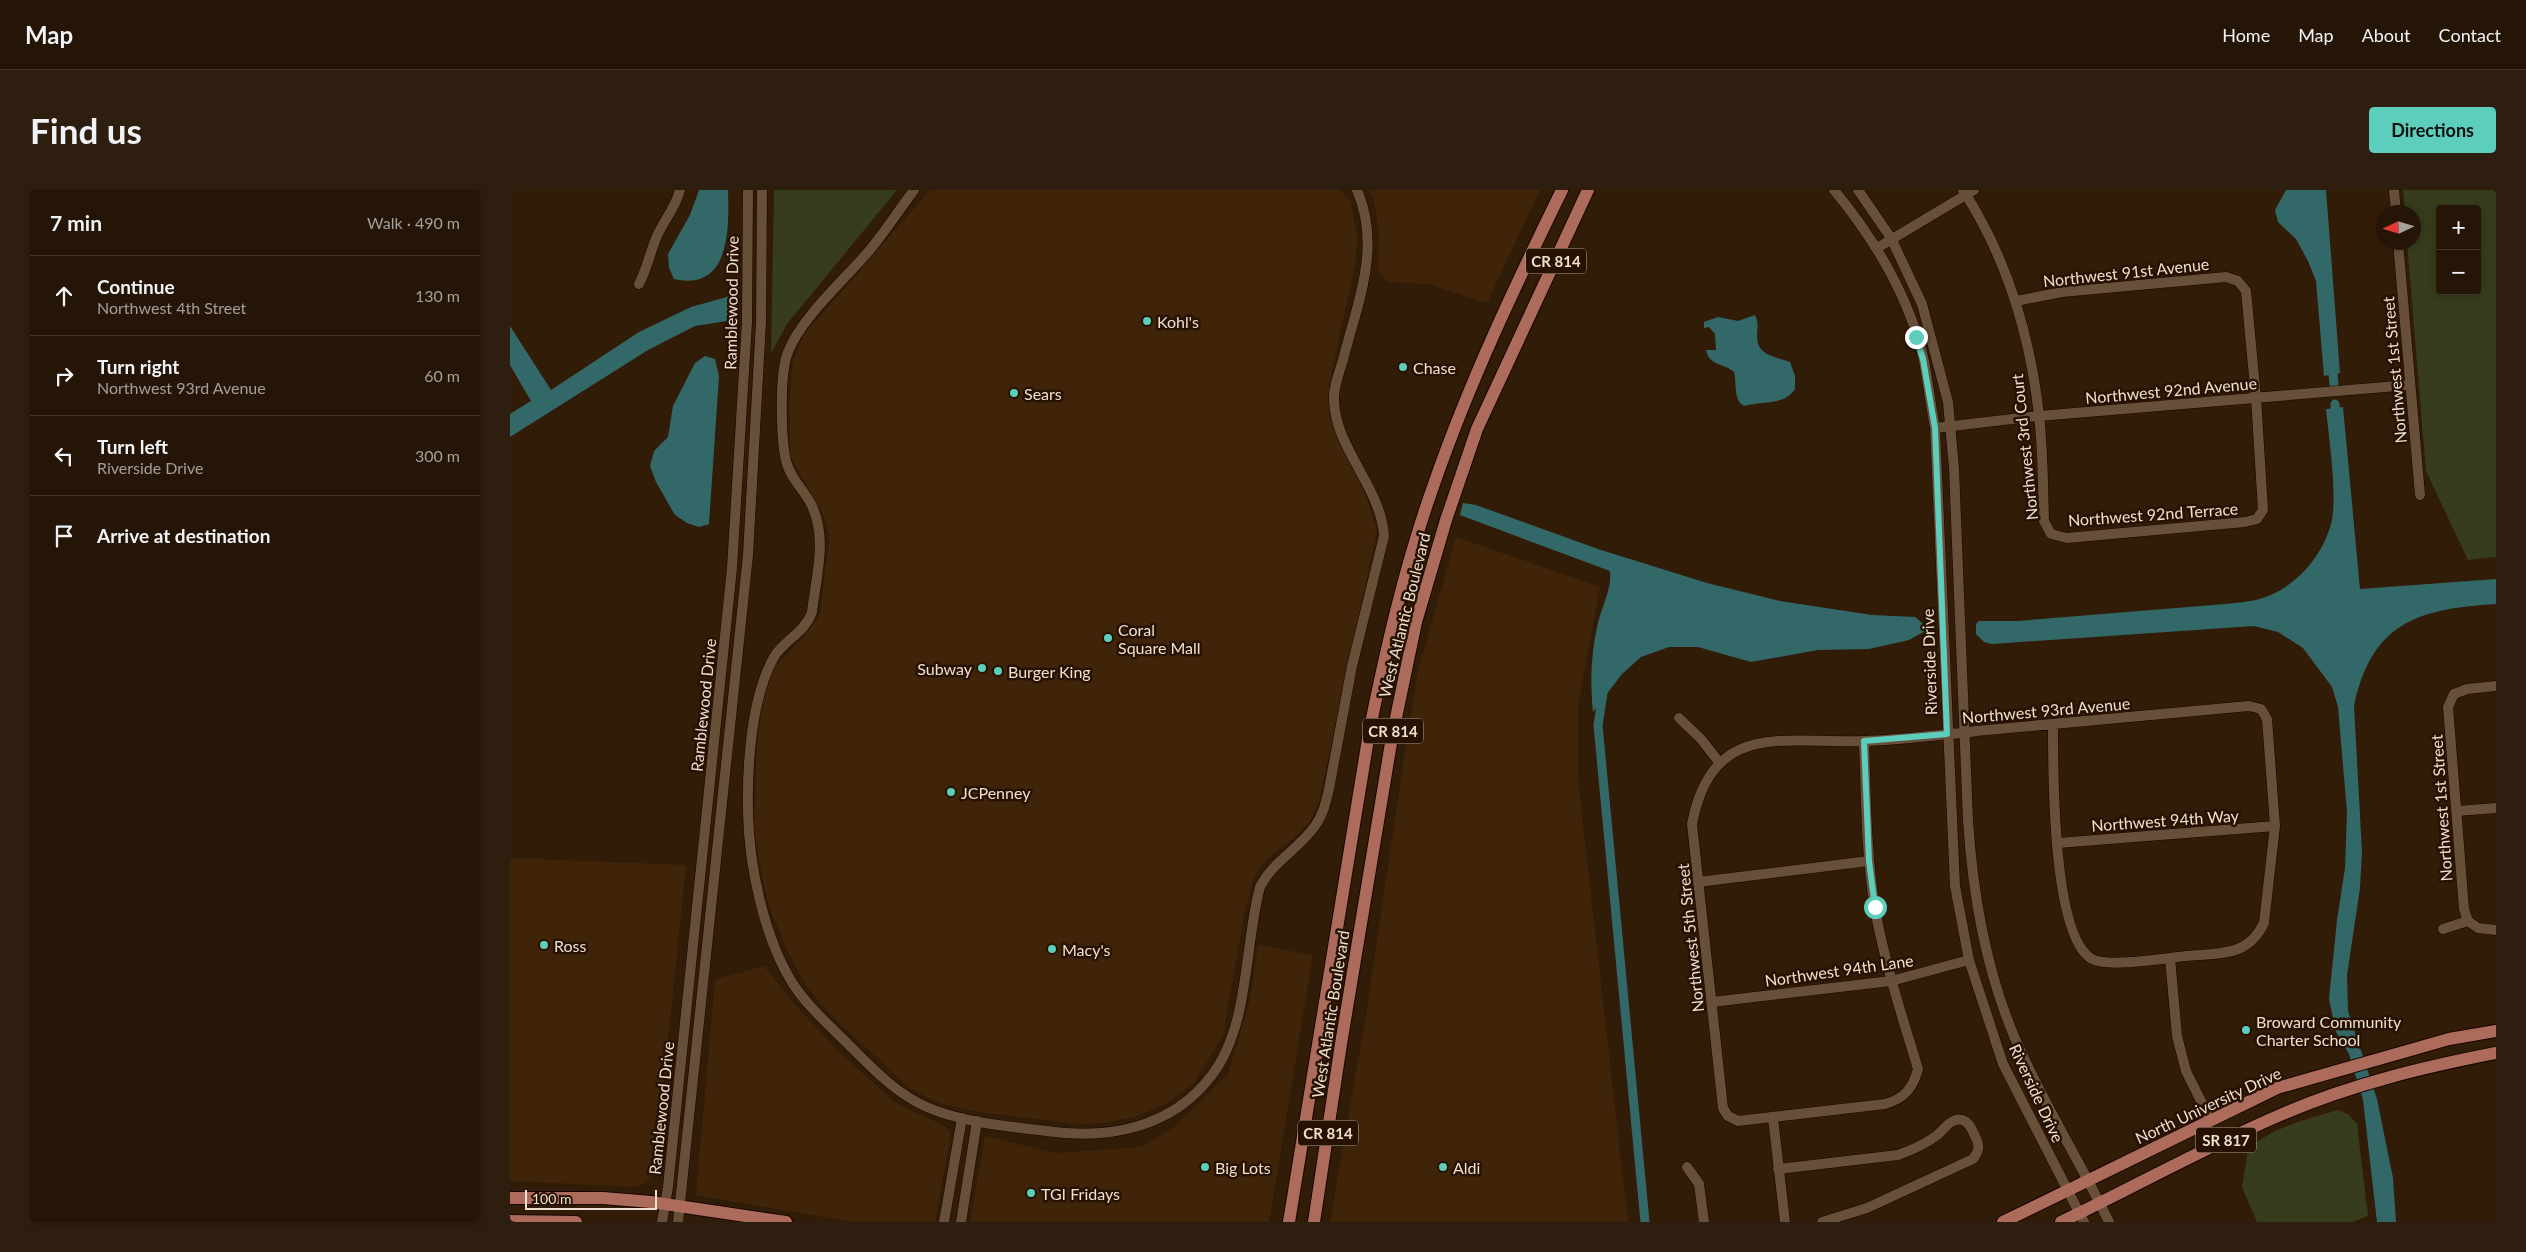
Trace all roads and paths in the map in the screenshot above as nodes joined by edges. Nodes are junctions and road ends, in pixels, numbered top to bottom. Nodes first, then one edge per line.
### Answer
1 (680, 190) edge
2 (748, 190) edge
3 (762, 190) edge
4 (914, 190) edge
5 (1357, 190) edge
6 (1562, 190) edge
7 (1588, 190) edge
8 (1834, 190) edge
9 (1858, 190) edge
10 (2394, 190) edge
11 (1968, 191) edge
12 (2395, 205) edge
13 (1891, 238) junction
14 (1877, 248) junction
15 (2399, 250) edge
16 (639, 284) dead end
17 (2016, 301) junction
18 (2409, 385) junction
19 (2256, 398) junction
20 (2039, 416) junction
21 (1951, 426) junction
22 (1935, 428) junction
23 (2420, 494) dead end
24 (2052, 534) joint
25 (2496, 686) edge
26 (1680, 718) dead end
27 (2053, 724) junction
28 (1964, 733) junction
29 (1947, 734) junction
30 (1864, 741) junction
31 (1719, 762) junction
32 (2496, 808) edge
33 (2457, 811) junction
34 (2274, 826) junction
35 (2058, 843) junction
36 (1869, 861) junction
37 (1698, 882) junction
38 (2468, 921) junction
39 (2443, 929) dead end
40 (2496, 930) edge
41 (2170, 958) junction
42 (1969, 960) junction
43 (1891, 981) junction
44 (1712, 1002) junction
45 (2496, 1031) edge
46 (2496, 1053) edge
47 (962, 1118) junction
48 (1773, 1118) junction
49 (2210, 1119) junction
50 (977, 1121) junction
51 (1687, 1167) dead end
52 (1778, 1169) junction
53 (2087, 1180) junction
54 (2066, 1190) junction
55 (510, 1198) edge
56 (526, 1198) junction
57 (2100, 1203) junction
58 (510, 1204) edge
59 (666, 1204) junction
60 (680, 1205) junction
61 (2082, 1218) edge
62 (510, 1221) edge
63 (576, 1222) edge
64 (662, 1222) edge
65 (678, 1222) edge
66 (786, 1222) edge
67 (944, 1222) edge
68 (961, 1222) edge
69 (1289, 1222) edge
70 (1314, 1222) edge
71 (1704, 1222) edge
72 (1785, 1222) edge
73 (1822, 1222) edge
74 (2003, 1222) edge
75 (2061, 1222) edge
76 (2109, 1222) edge

1 - 16 street
2 - 59 street, Ramblewood Drive
3 - 60 street, Ramblewood Drive
4 - 47 street
5 - 50 street
6 - 69 main road, West Atlantic Boulevard / CR 814
7 - 70 main road, West Atlantic Boulevard / CR 814
8 - 14 street, Riverside Drive
9 - 13 street, Riverside Drive
10 - 12 street
11 - 13 street
11 - 17 street, Northwest 3rd Court
13 - 14 street
13 - 21 street, Riverside Drive
14 - 22 street, Riverside Drive
15 - 18 street, Northwest 1st Street
17 - 19 street, Northwest 91st Avenue
17 - 20 street, Northwest 3rd Court
18 - 19 street, Northwest 92nd Avenue
18 - 23 street, Northwest 1st Street
19 - 20 street, Northwest 92nd Avenue
19 - 24 street, Northwest 92nd Terrace
20 - 21 street, Northwest 92nd Avenue
20 - 24 street, Northwest 3rd Court
21 - 22 street, Northwest 92nd Avenue
21 - 28 street, Riverside Drive
22 - 29 street, Riverside Drive
25 - 33 street, Northwest 1st Street
26 - 31 street
27 - 28 street, Northwest 93rd Avenue
27 - 34 street, Northwest 93rd Avenue
27 - 35 street
28 - 29 street, Northwest 93rd Avenue
28 - 53 street, Riverside Drive
29 - 30 street, Northwest 93rd Avenue
29 - 42 street, Riverside Drive
30 - 31 street, Northwest 93rd Avenue
30 - 36 street
31 - 37 street, Northwest 5th Street
32 - 33 street
33 - 38 street, Northwest 1st Street
34 - 35 street, Northwest 94th Way
34 - 41 street
35 - 41 street
36 - 37 street
36 - 43 street
37 - 44 street, Northwest 5th Street
38 - 39 street
38 - 40 street
41 - 49 street
42 - 43 street, Northwest 94th Lane
42 - 54 street, Riverside Drive
43 - 44 street, Northwest 94th Lane
43 - 48 street
44 - 48 street, Northwest 5th Street
45 - 49 main road, North University Drive / SR 817
46 - 57 main road, SR 817
47 - 50 street
47 - 67 street
48 - 52 street
49 - 53 main road, North University Drive / SR 817
50 - 68 street
51 - 71 street
52 - 72 street
52 - 73 street
53 - 54 main road, North University Drive / SR 817
53 - 57 street, Riverside Drive
54 - 61 street, Riverside Drive
54 - 74 main road, North University Drive / SR 817
55 - 56 main road
56 - 58 main road
56 - 59 main road
57 - 61 main road, SR 817
57 - 76 street, Riverside Drive
59 - 60 main road
59 - 64 street, Ramblewood Drive
60 - 65 street, Ramblewood Drive
60 - 66 main road
61 - 75 main road, SR 817
62 - 63 main road

